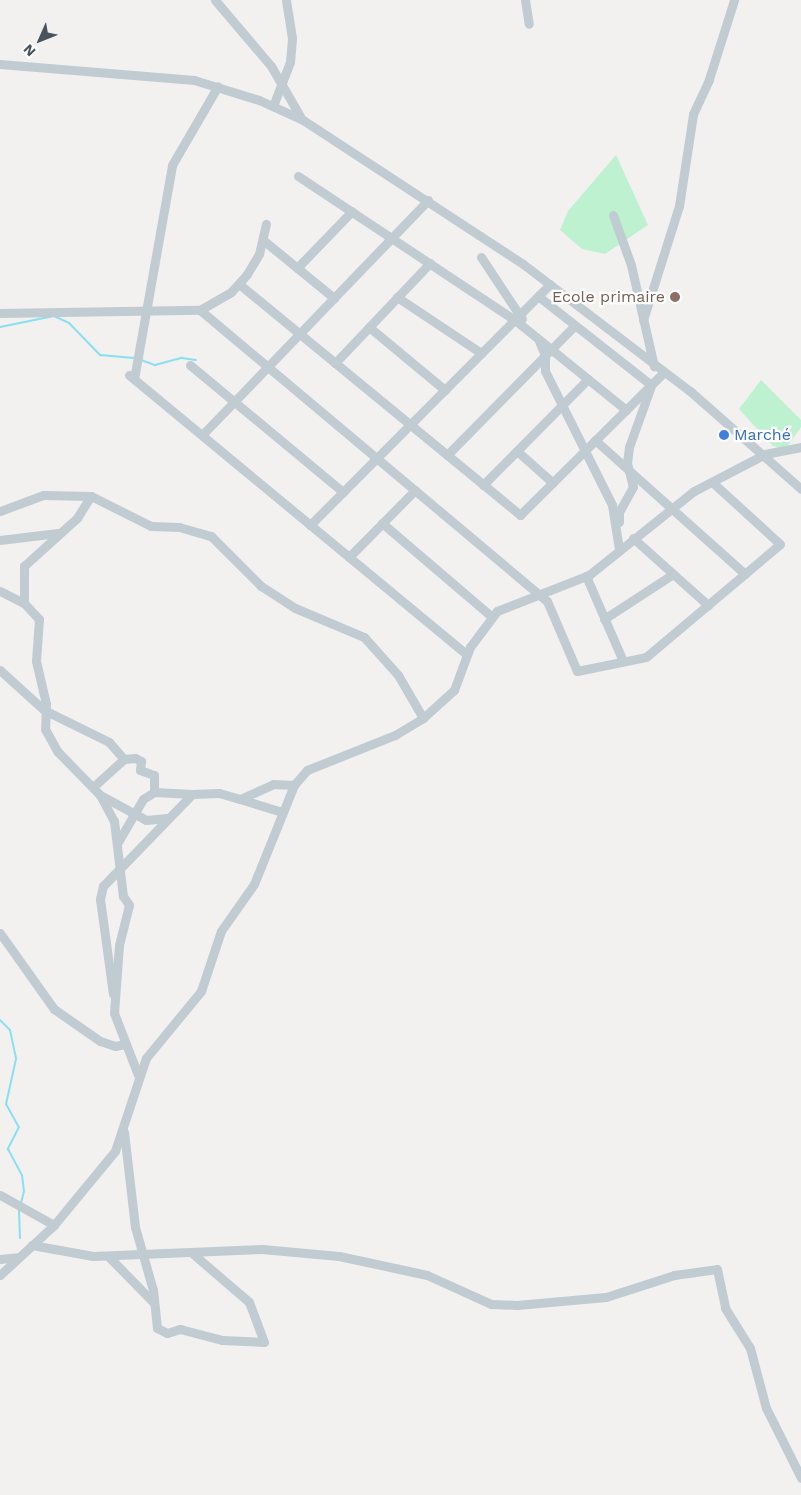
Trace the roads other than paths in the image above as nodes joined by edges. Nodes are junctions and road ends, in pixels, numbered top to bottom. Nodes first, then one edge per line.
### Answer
1 (215, 0) edge
2 (286, 0) edge
3 (525, 0) edge
4 (734, 0) edge
5 (529, 24) dead end
6 (0, 64) edge
7 (280, 84) junction
8 (218, 86) junction
9 (273, 106) junction
10 (303, 120) junction
11 (298, 176) dead end
12 (428, 200) junction
13 (352, 211) junction
14 (613, 215) dead end
15 (266, 224) dead end
16 (392, 238) junction
17 (263, 240) junction
18 (481, 257) dead end
19 (430, 263) junction
20 (297, 268) junction
21 (239, 284) junction
22 (550, 284) junction
23 (538, 296) junction
24 (397, 297) junction
25 (334, 298) junction
26 (200, 310) junction
27 (0, 313) edge
28 (146, 313) junction
29 (517, 317) junction
30 (643, 320) junction
31 (575, 325) junction
32 (369, 328) junction
33 (299, 334) junction
34 (548, 352) junction
35 (482, 353) junction
36 (335, 363) junction
37 (190, 365) dead end
38 (654, 365) junction
39 (267, 367) junction
40 (664, 372) junction
41 (588, 379) junction
42 (651, 385) junction
43 (444, 390) junction
44 (234, 401) junction
45 (562, 406) junction
46 (626, 410) junction
47 (410, 425) junction
48 (202, 435) junction
49 (596, 440) junction
50 (801, 447) edge
51 (517, 451) junction
52 (584, 452) junction
53 (765, 454) junction
54 (447, 455) junction
55 (377, 458) junction
56 (631, 472) junction
57 (712, 482) junction
58 (553, 483) junction
59 (483, 485) junction
60 (801, 489) edge
61 (415, 490) junction
62 (343, 492) junction
63 (91, 496) junction
64 (671, 508) junction
65 (0, 511) edge
66 (382, 523) junction
67 (310, 525) junction
68 (618, 527) junction
69 (58, 533) junction
70 (633, 538) junction
71 (0, 540) edge
72 (620, 549) junction
73 (349, 557) junction
74 (673, 574) junction
75 (745, 574) junction
76 (586, 576) junction
77 (0, 591) edge
78 (539, 594) junction
79 (24, 603) junction
80 (708, 605) junction
81 (491, 616) junction
82 (604, 618) junction
83 (466, 654) junction
84 (623, 661) junction
85 (0, 670) edge
86 (44, 710) junction
87 (423, 718) junction
88 (124, 759) junction
89 (294, 785) junction
90 (93, 787) junction
91 (154, 792) junction
92 (192, 794) junction
93 (100, 795) junction
94 (240, 799) junction
95 (282, 812) junction
96 (131, 814) junction
97 (168, 818) junction
98 (118, 842) junction
99 (120, 872) junction
100 (0, 933) edge
101 (115, 1003) junction
102 (125, 1044) junction
103 (138, 1075) junction
104 (124, 1132) junction
105 (0, 1195) edge
106 (54, 1225) junction
107 (32, 1245) junction
108 (192, 1253) junction
109 (144, 1255) junction
110 (19, 1256) junction
111 (108, 1256) junction
112 (1, 1258) edge
113 (0, 1274) edge
114 (154, 1303) junction
115 (801, 1478) edge

1 - 7 street
2 - 7 street
3 - 5 street
4 - 30 street
6 - 8 street
7 - 9 street
7 - 10 street
8 - 9 street
8 - 28 street
9 - 10 street
10 - 12 street
11 - 13 street
12 - 16 street
12 - 22 street
13 - 16 street
13 - 20 street
14 - 30 street
15 - 17 street
16 - 19 street
16 - 25 street
17 - 20 street
17 - 21 street
18 - 29 street
19 - 24 street
19 - 29 street
20 - 25 street
21 - 26 street
21 - 33 street
22 - 23 street
22 - 38 street
23 - 29 street
23 - 31 street
24 - 32 street
24 - 35 street
25 - 33 street
26 - 28 street
26 - 39 street
27 - 28 street
28 - 48 street
29 - 34 street
29 - 35 street
30 - 38 street
31 - 34 street
31 - 42 street
32 - 36 street
32 - 43 street
33 - 36 street
33 - 39 street
34 - 41 street
34 - 45 street
34 - 54 street
35 - 43 street
36 - 47 street
37 - 44 street
38 - 40 street
38 - 42 street
39 - 44 street
39 - 55 street
40 - 42 street
40 - 53 street
41 - 45 street
41 - 46 street
42 - 46 street
42 - 56 street
43 - 47 street
44 - 48 street
44 - 62 street
45 - 51 street
45 - 52 street
46 - 49 street
47 - 54 street
47 - 55 street
48 - 67 street
49 - 52 street
49 - 56 street
50 - 53 street
51 - 58 street
51 - 59 street
52 - 58 street
52 - 68 street
53 - 57 street
53 - 60 street
54 - 59 street
55 - 61 street
55 - 62 street
56 - 64 street
56 - 68 street
57 - 64 street
57 - 75 street
58 - 59 street
61 - 66 street
61 - 78 street
62 - 67 street
63 - 65 street
63 - 69 street
63 - 87 street
64 - 70 street
64 - 75 street
66 - 73 street
66 - 81 street
67 - 73 street
68 - 72 street
69 - 71 street
69 - 79 street
70 - 72 street
70 - 74 street
72 - 76 street
73 - 83 street
74 - 80 street
74 - 82 street
75 - 80 street
76 - 78 street
76 - 82 street
77 - 79 street
78 - 81 street
78 - 84 street
79 - 86 street
80 - 84 street
81 - 83 street
82 - 84 street
83 - 87 street
85 - 86 street
86 - 88 street
86 - 90 street
87 - 89 street
88 - 90 street
88 - 91 street
89 - 94 street
89 - 95 street
90 - 93 street
91 - 92 street
91 - 96 street
92 - 94 street
92 - 97 street
93 - 96 street
93 - 98 street
94 - 95 street
95 - 103 street
96 - 97 street
96 - 98 street
97 - 99 street
98 - 99 street
99 - 101 street
99 - 101 street
100 - 102 street
101 - 102 street
102 - 103 street
103 - 104 street
104 - 106 street
104 - 109 street
105 - 106 street
106 - 107 street
107 - 110 street
107 - 111 street
108 - 109 street
108 - 114 street
108 - 115 street
109 - 111 street
109 - 114 street
110 - 112 street
110 - 113 street
111 - 114 street

